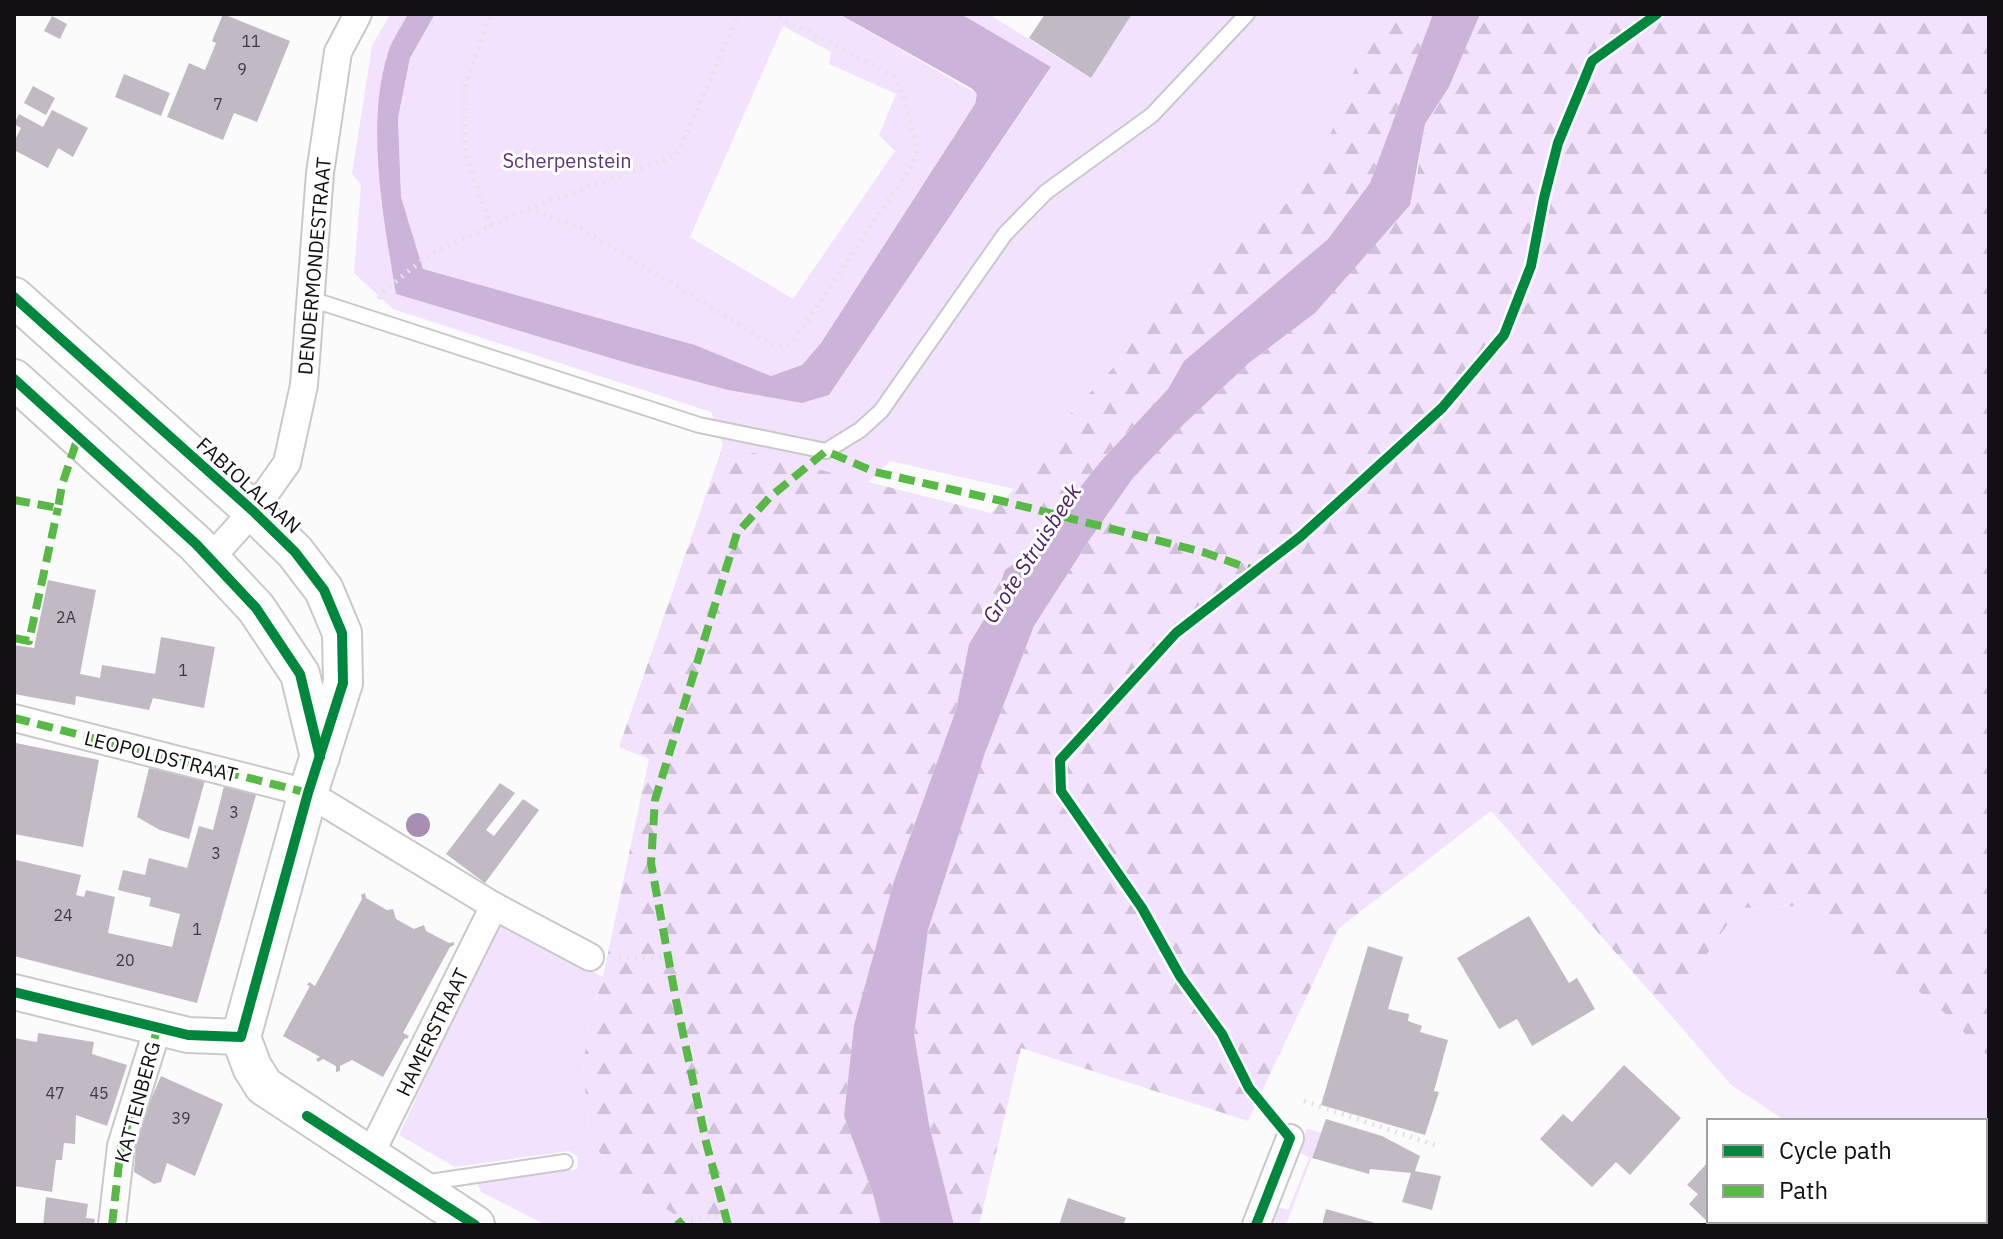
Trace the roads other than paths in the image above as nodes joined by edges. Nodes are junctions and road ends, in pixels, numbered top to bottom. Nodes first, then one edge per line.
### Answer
1 (358, 14) edge
2 (1247, 14) edge
3 (14, 297) edge
4 (311, 299) junction
5 (14, 379) edge
6 (253, 511) junction
7 (210, 559) junction
8 (14, 718) edge
9 (320, 757) junction
10 (308, 793) junction
11 (494, 906) junction
12 (590, 957) road end
13 (14, 992) edge
14 (158, 1027) junction
15 (241, 1037) junction
16 (1290, 1138) dead end
17 (369, 1157) junction
18 (565, 1162) dead end
19 (411, 1184) junction
20 (112, 1225) edge
21 (475, 1225) edge
22 (1256, 1225) edge

1 - 4 street, DENDERMONDESTRAAT
2 - 4 lane
3 - 6 main road, FABIOLALAAN
4 - 6 street, DENDERMONDESTRAAT
5 - 7 main road
6 - 7 street, DENDERMONDESTRAAT
6 - 9 main road, FABIOLALAAN
7 - 9 main road
8 - 10 street, LEOPOLDSTRAAT
9 - 10 main road, FABIOLALAAN
10 - 11 street
10 - 15 main road, FABIOLALAAN
11 - 12 street
11 - 17 street, HAMERSTRAAT
13 - 14 street
14 - 15 street
14 - 20 street, KATTENBERG
15 - 17 main road
16 - 22 street
17 - 19 main road
18 - 19 lane
19 - 21 main road

